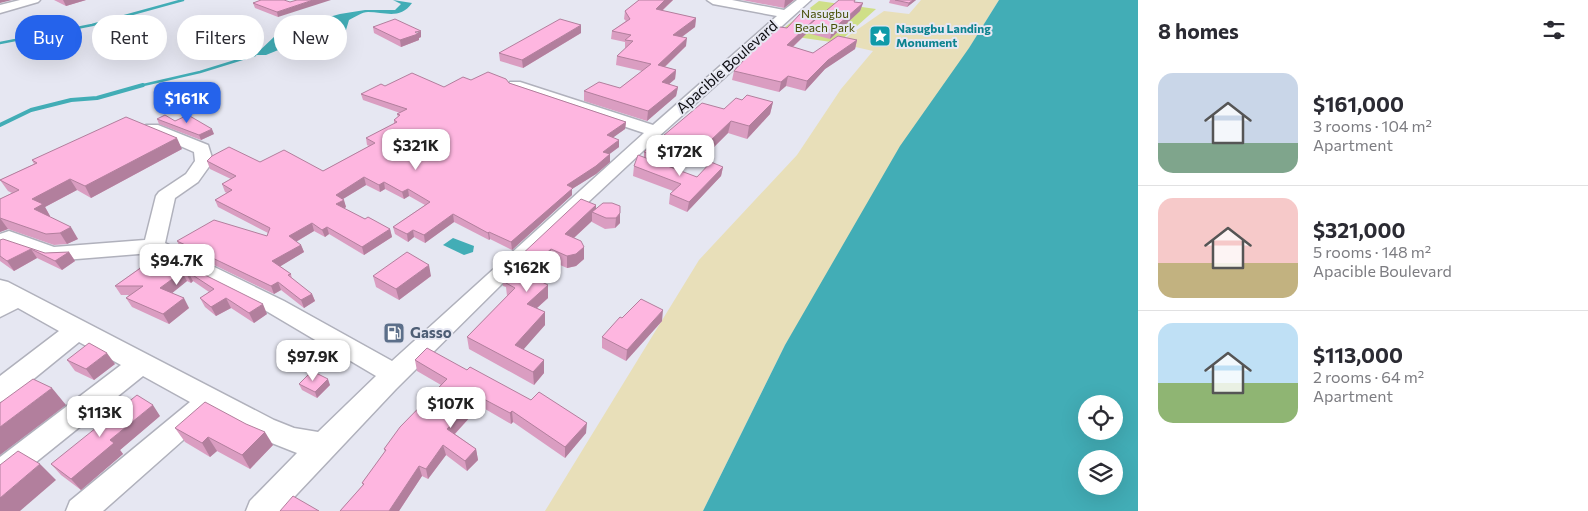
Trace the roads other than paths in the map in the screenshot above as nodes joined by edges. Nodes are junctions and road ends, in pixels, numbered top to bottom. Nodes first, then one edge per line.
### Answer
1 (713, 0) edge
2 (805, 0) edge
3 (31, 2) edge
4 (0, 9) edge
5 (786, 14) junction
6 (515, 85) edge
7 (137, 122) edge
8 (656, 131) junction
9 (0, 243) edge
10 (154, 246) junction
11 (6, 298) edge
12 (77, 330) junction
13 (140, 364) junction
14 (394, 375) junction
15 (6, 379) edge
16 (210, 400) junction
17 (322, 445) junction
18 (0, 474) edge
19 (81, 511) edge
20 (261, 511) edge

1 - 5 street
2 - 5 street, Apacible Boulevard
3 - 4 street
5 - 8 street, Apacible Boulevard
6 - 8 street
7 - 10 street
8 - 14 street, Apacible Boulevard
9 - 10 street
10 - 14 street
11 - 12 street
12 - 13 street
12 - 15 street
13 - 16 street
13 - 18 street
14 - 17 street, Apacible Boulevard
16 - 17 street
16 - 19 street
17 - 20 street, Apacible Boulevard

